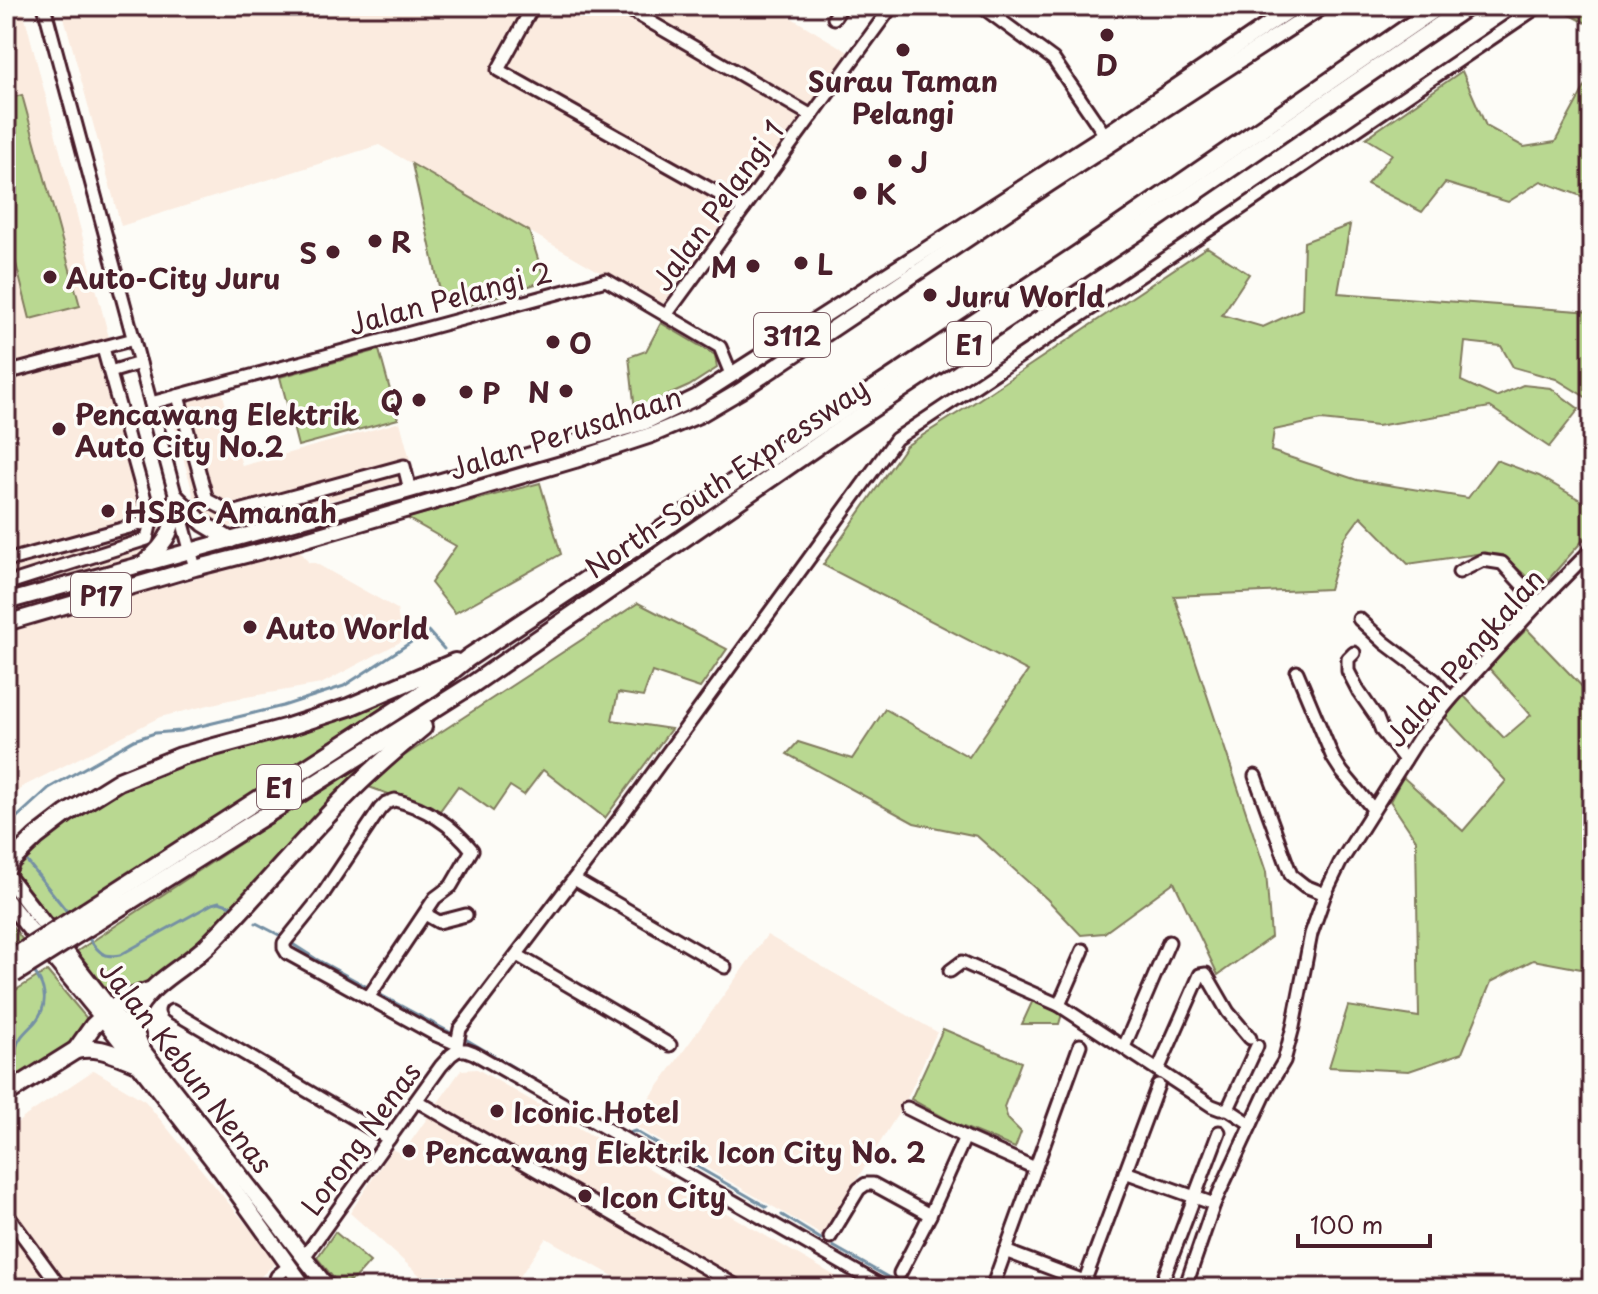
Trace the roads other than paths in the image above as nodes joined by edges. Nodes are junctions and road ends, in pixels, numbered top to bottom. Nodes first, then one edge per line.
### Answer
1 (44, 6) edge
2 (533, 6) edge
3 (623, 6) edge
4 (842, 6) edge
5 (892, 6) edge
6 (981, 6) edge
7 (1296, 6) edge
8 (1323, 6) edge
9 (1439, 6) edge
10 (1468, 6) edge
11 (1539, 6) edge
12 (834, 18) dead end
13 (812, 116) junction
14 (1105, 135) junction
15 (744, 208) junction
16 (666, 315) junction
17 (134, 339) junction
18 (103, 348) junction
19 (140, 363) junction
20 (110, 372) junction
21 (6, 373) edge
22 (731, 374) junction
23 (178, 396) junction
24 (151, 403) junction
25 (410, 490) junction
26 (176, 497) junction
27 (151, 521) junction
28 (231, 540) junction
29 (289, 544) joint
30 (1592, 549) edge
31 (191, 551) junction
32 (6, 561) edge
33 (143, 564) junction
34 (195, 568) junction
35 (1459, 572) dead end
36 (6, 584) edge
37 (7, 598) edge
38 (1539, 603) junction
39 (1359, 619) dead end
40 (6, 623) edge
41 (1354, 653) dead end
42 (468, 658) junction
43 (1297, 672) dead end
44 (473, 684) junction
45 (1451, 699) junction
46 (1405, 760) junction
47 (1255, 776) dead end
48 (1373, 809) junction
49 (36, 837) junction
50 (6, 850) edge
51 (6, 873) edge
52 (574, 879) junction
53 (1325, 894) junction
54 (6, 900) edge
55 (425, 914) junction
56 (466, 915) dead end
57 (91, 917) junction
58 (1169, 942) dead end
59 (1083, 950) dead end
60 (517, 955) junction
61 (725, 967) dead end
62 (9, 971) edge
63 (950, 971) dead end
64 (151, 991) junction
65 (371, 993) junction
66 (1059, 1005) junction
67 (172, 1011) dead end
68 (106, 1013) junction
69 (458, 1041) junction
70 (670, 1045) dead end
71 (1080, 1045) dead end
72 (1124, 1047) junction
73 (76, 1050) junction
74 (139, 1056) junction
75 (1158, 1070) junction
76 (1158, 1085) dead end
77 (6, 1094) edge
78 (417, 1101) junction
79 (907, 1108) dead end
80 (1228, 1109) junction
81 (1251, 1124) junction
82 (1219, 1132) dead end
83 (965, 1137) junction
84 (389, 1139) junction
85 (1035, 1168) junction
86 (1125, 1172) junction
87 (1194, 1197) junction
88 (1214, 1204) junction
89 (6, 1213) edge
90 (930, 1215) junction
91 (830, 1237) dead end
92 (1005, 1251) junction
93 (304, 1257) junction
94 (288, 1267) junction
95 (900, 1273) dead end
96 (1083, 1285) edge
97 (61, 1288) edge
98 (279, 1288) edge
99 (305, 1288) edge
100 (328, 1288) edge
101 (740, 1288) edge
102 (885, 1288) edge
103 (992, 1288) edge
104 (1160, 1288) edge
105 (1185, 1288) edge

1 - 17 street
2 - 15 street
3 - 13 street
4 - 12 street
5 - 13 street, Jalan Pelangi 1
6 - 14 street
7 - 14 main road, Jalan Perusahaan / 3112
8 - 29 main road, Jalan Perusahaan / 3112
9 - 42 highway, North–South Expressway / E1
10 - 44 highway, North–South Expressway / E1
11 - 52 street, Lorong Nenas
13 - 15 street, Jalan Pelangi 1
14 - 22 main road, Jalan Perusahaan / 3112
15 - 16 street, Jalan Pelangi 1
16 - 22 street, Jalan Pelangi 2
16 - 23 street, Jalan Pelangi 2
17 - 18 street
17 - 19 street
18 - 20 street
18 - 21 street
19 - 20 street
19 - 24 street
20 - 27 street
22 - 25 main road, Jalan Perusahaan / 3112
23 - 24 street, Jalan Pelangi 2
23 - 25 street
24 - 26 street
25 - 28 main road, Jalan Perusahaan / 3112
26 - 28 main road
26 - 31 street
26 - 33 main road
27 - 32 street
27 - 36 street
28 - 31 main road, Jalan Perusahaan / 3112
29 - 34 main road, Jalan Perusahaan / P17
30 - 38 street, Jalan Pengkalan
31 - 33 main road, Jalan Perusahaan / 3112
31 - 34 street
33 - 37 main road, Jalan Perusahaan / 3112
34 - 40 main road, Jalan Perusahaan / P17
35 - 38 street
38 - 45 street, Jalan Pengkalan
39 - 45 street
41 - 46 street
42 - 49 highway
42 - 57 highway, North–South Expressway / E1
43 - 48 street
44 - 57 highway, North–South Expressway / E1
44 - 64 highway
45 - 46 street, Jalan Pengkalan
46 - 48 street, Jalan Pengkalan
47 - 53 street
48 - 53 street, Jalan Pengkalan
49 - 50 highway
49 - 51 highway
51 - 68 main road, Jalan Kebun Nenas
52 - 60 street, Lorong Nenas
52 - 61 street
53 - 81 street, Jalan Pengkalan
54 - 68 main road, Jalan Kebun Nenas
55 - 56 street
55 - 65 street
55 - 65 street
57 - 62 highway, North–South Expressway / E1, bridge
58 - 72 street
59 - 66 street
60 - 69 street, Lorong Nenas
60 - 70 street
63 - 66 street
64 - 68 highway
64 - 74 highway
65 - 69 street
66 - 72 street
67 - 84 street
68 - 73 highway
68 - 74 main road, Jalan Kebun Nenas
69 - 78 street, Lorong Nenas
69 - 102 street
71 - 85 street
72 - 75 street
73 - 74 highway
73 - 77 highway
74 - 93 main road, Jalan Kebun Nenas
74 - 94 main road, Jalan Kebun Nenas
75 - 80 street
75 - 80 street
76 - 86 street
78 - 84 street, Lorong Nenas
78 - 101 street
79 - 83 street
80 - 81 street
81 - 88 street, Jalan Pengkalan
82 - 87 street
83 - 85 street
83 - 90 street
84 - 93 street, Lorong Nenas
85 - 92 street
86 - 87 street
86 - 96 street
87 - 88 street
87 - 104 street
88 - 105 street, Jalan Pengkalan
89 - 97 street
90 - 91 street
90 - 95 street
92 - 96 street
92 - 103 street
93 - 100 main road, Jalan Kebun Nenas
94 - 98 street
94 - 99 main road, Jalan Kebun Nenas

